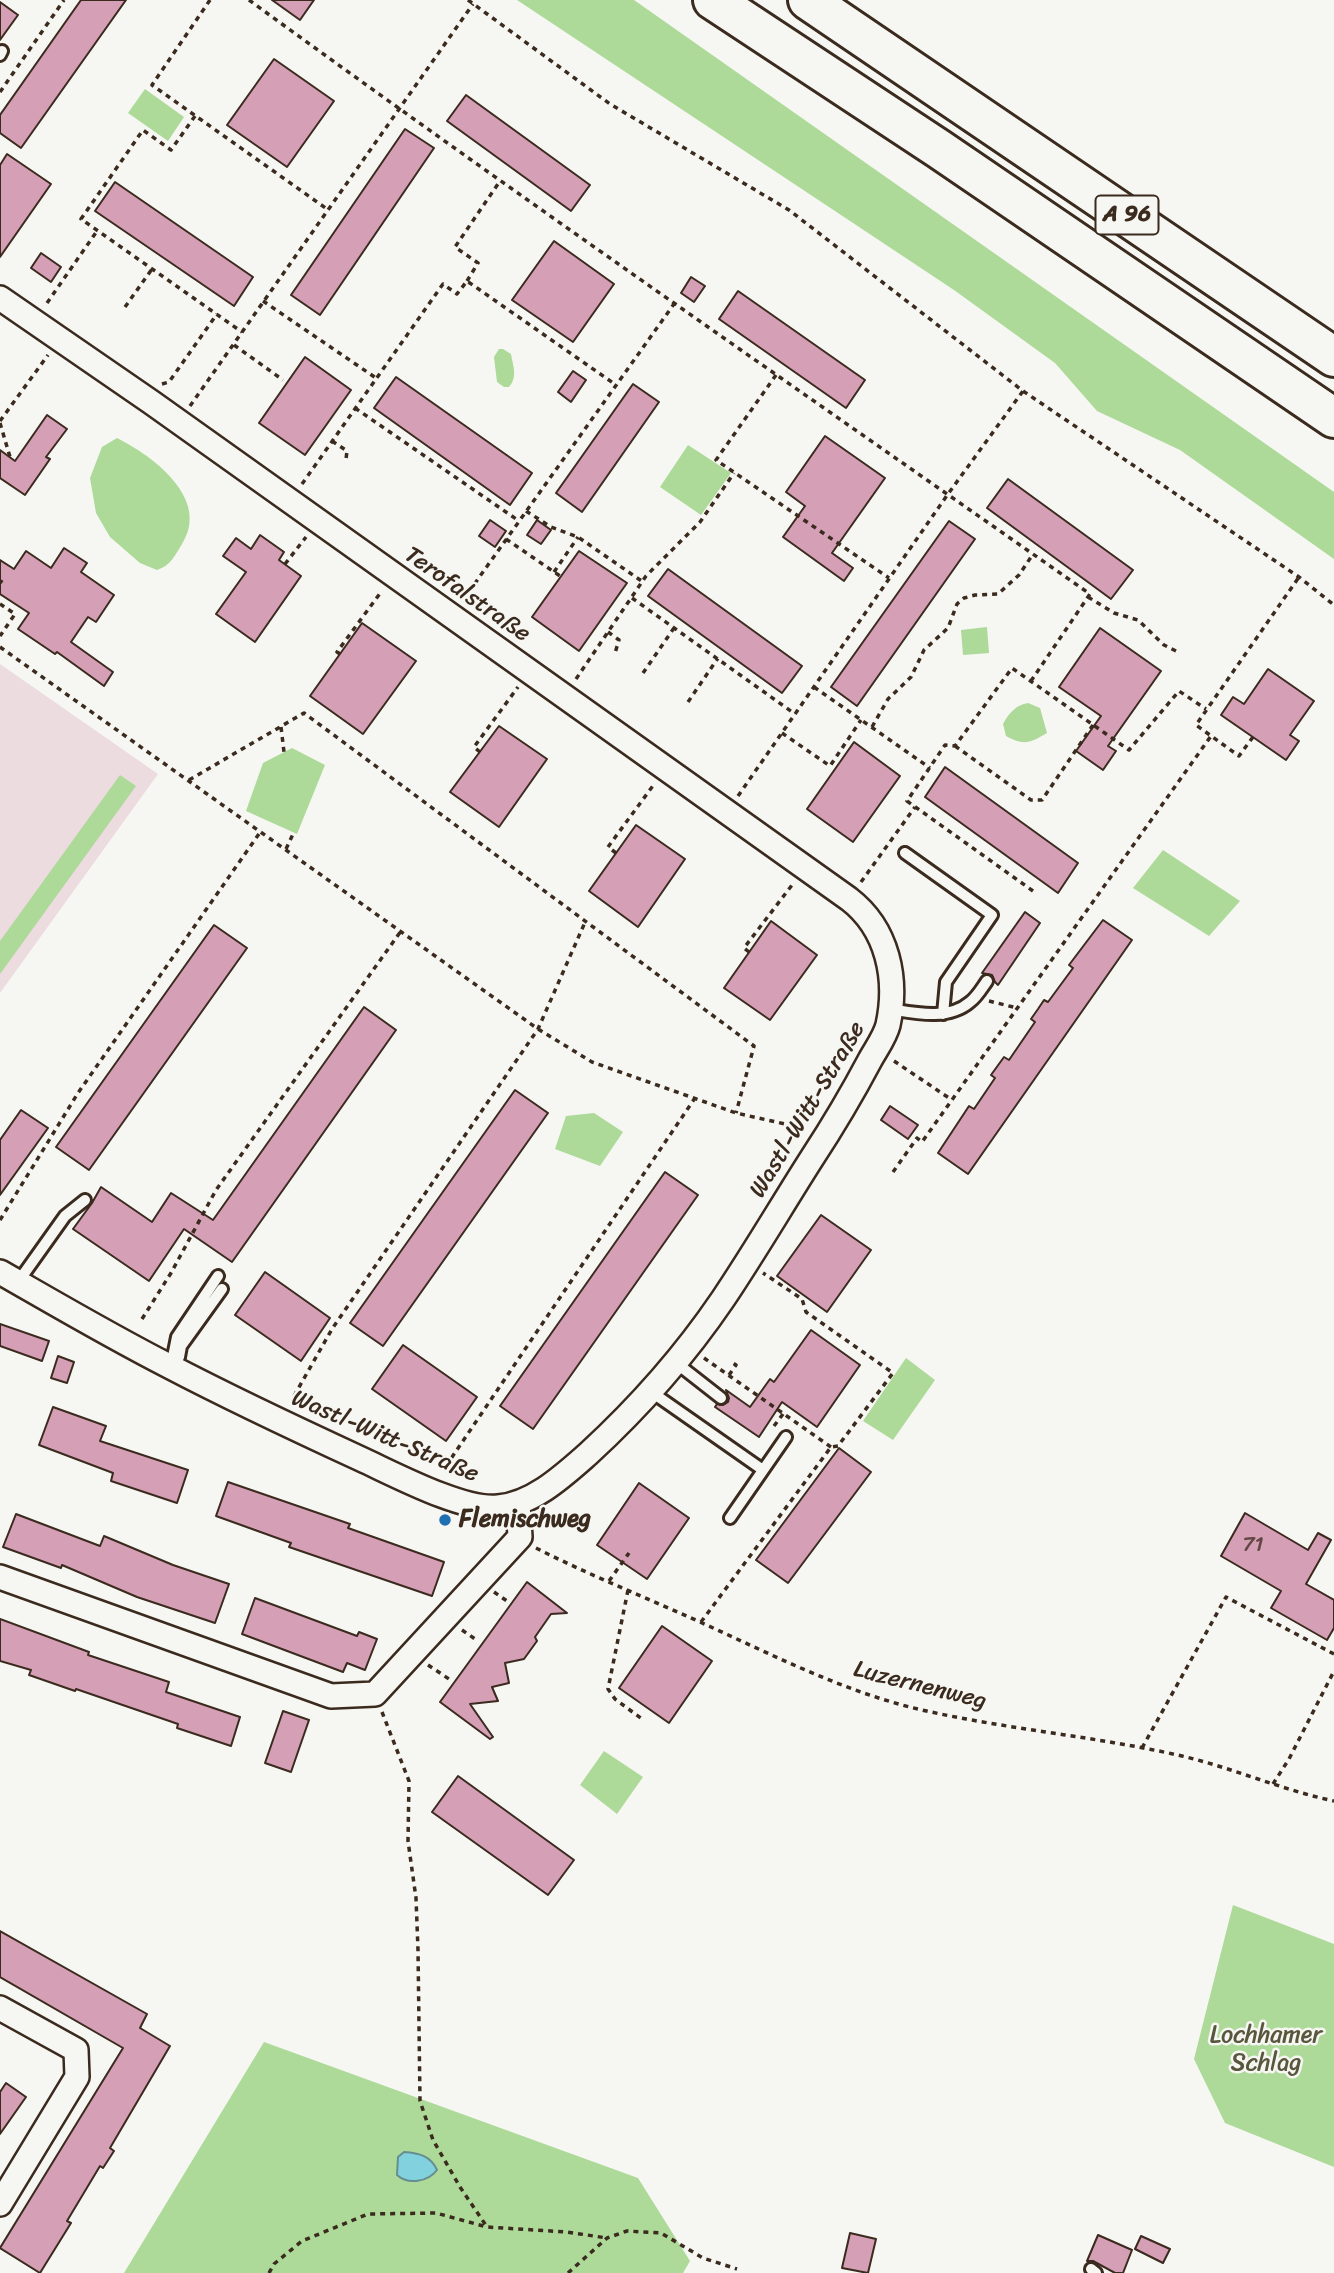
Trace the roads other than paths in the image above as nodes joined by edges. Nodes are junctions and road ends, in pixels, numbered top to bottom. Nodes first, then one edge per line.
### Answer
1 (713, 0) edge
2 (808, 0) edge
3 (0, 298) edge
4 (1334, 357) edge
5 (1334, 418) edge
6 (905, 853) dead end
7 (886, 951) joint
8 (987, 981) dead end
9 (890, 1009) junction
10 (943, 1014) junction
11 (85, 1200) dead end
12 (218, 1276) dead end
13 (9, 1277) edge
14 (222, 1289) dead end
15 (674, 1362) junction
16 (174, 1369) junction
17 (650, 1391) junction
18 (721, 1398) dead end
19 (786, 1437) dead end
20 (763, 1470) junction
21 (518, 1503) junction
22 (730, 1518) dead end
23 (0, 1577) edge
24 (0, 2008) edge
25 (0, 2204) edge

1 - 5 highway, A 96
2 - 4 highway, A 96
3 - 7 street, Terofalstraße
6 - 10 lane
7 - 9 street, Wastl-Witt-Straße
8 - 10 lane
9 - 10 lane
9 - 15 street, Wastl-Witt-Straße
11 - 13 lane
12 - 16 lane
13 - 16 street, Wastl-Witt-Straße
14 - 16 lane
15 - 17 street, Wastl-Witt-Straße
15 - 18 lane
16 - 21 street, Wastl-Witt-Straße
17 - 20 lane
17 - 21 street, Wastl-Witt-Straße
19 - 20 lane
20 - 22 lane
21 - 23 street
24 - 25 street

